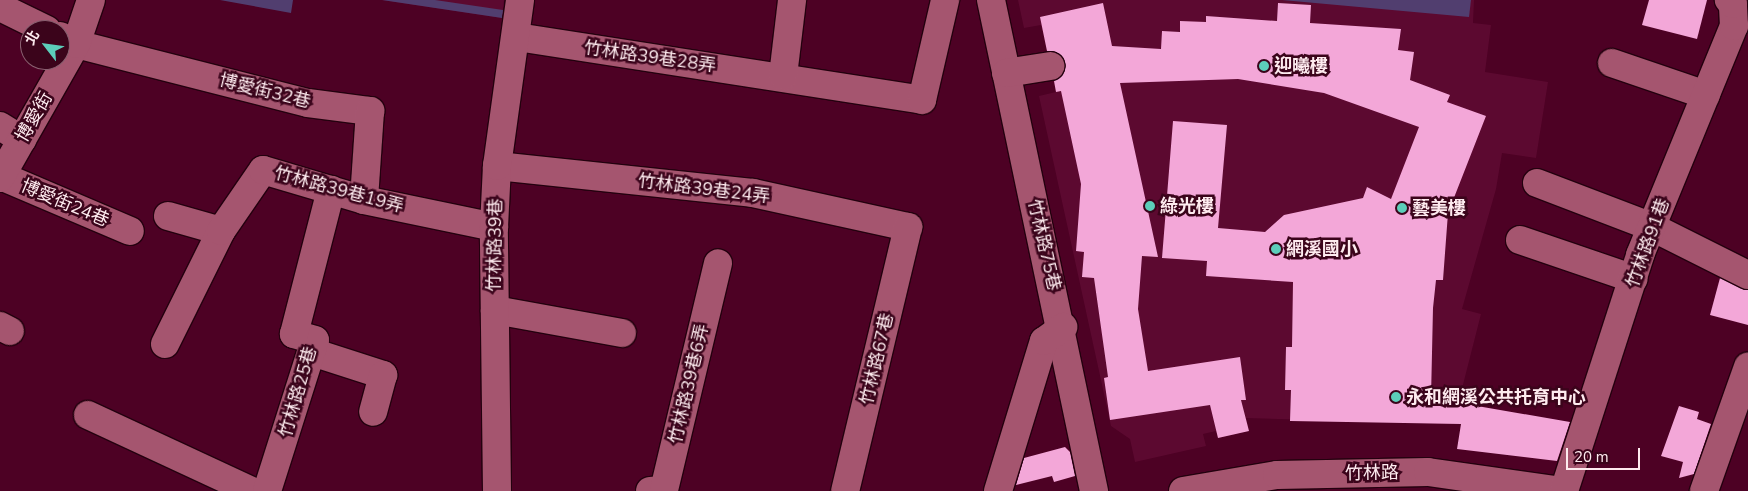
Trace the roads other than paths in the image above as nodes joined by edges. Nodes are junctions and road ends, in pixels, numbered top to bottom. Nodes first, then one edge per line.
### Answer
1 (91, 0) edge
2 (520, 0) edge
3 (792, 0) edge
4 (945, 0) edge
5 (991, 0) edge
6 (1729, 0) edge
7 (0, 7) edge
8 (27, 20) edge
9 (70, 37) edge
10 (517, 37) junction
11 (70, 41) edge
12 (1612, 63) dead end
13 (1050, 66) dead end
14 (50, 70) edge
15 (1006, 73) junction
16 (783, 76) junction
17 (1706, 95) junction
18 (11, 133) edge
19 (497, 166) junction
20 (0, 177) edge
21 (1537, 183) dead end
22 (331, 190) junction
23 (364, 200) junction
24 (168, 216) dead end
25 (494, 226) junction
26 (908, 227) joint
27 (1652, 227) junction
28 (130, 231) dead end
29 (221, 231) junction
30 (1520, 240) dead end
31 (718, 263) dead end
32 (1748, 275) edge
33 (1634, 279) junction
34 (495, 310) junction
35 (1062, 327) junction
36 (622, 333) dead end
37 (165, 344) dead end
38 (312, 352) junction
39 (1748, 367) edge
40 (373, 412) dead end
41 (88, 415) dead end
42 (1427, 482) edge
43 (1219, 488) edge
44 (252, 491) edge
45 (267, 491) edge
46 (497, 491) edge
47 (650, 491) edge
48 (845, 491) edge
49 (998, 491) edge
50 (1094, 491) edge
51 (1183, 491) edge
52 (1562, 491) edge
53 (1704, 491) edge

1 - 9 street, 博愛街
2 - 10 street, 竹林路39巷
3 - 16 street
4 - 16 street, 竹林路39巷28弄
5 - 15 street, 竹林路75巷
6 - 17 street, 竹林路91巷
7 - 8 street
10 - 16 street, 竹林路39巷28弄
10 - 19 street, 竹林路39巷
11 - 23 street, 博愛街32巷
12 - 17 street
13 - 15 street
14 - 18 street, 博愛街
15 - 35 street, 竹林路75巷
17 - 27 street, 竹林路91巷
18 - 20 street, 博愛街
19 - 25 street, 竹林路39巷
19 - 26 street, 竹林路39巷24弄
20 - 28 street, 博愛街24巷
21 - 27 street
22 - 23 street, 竹林路39巷19弄
22 - 29 street, 竹林路39巷19弄
22 - 38 street, 竹林路25巷
23 - 25 street, 竹林路39巷19弄
24 - 29 street
25 - 34 street, 竹林路39巷
26 - 48 street, 竹林路67巷
27 - 32 street
27 - 33 street, 竹林路91巷
29 - 37 street, 竹林路39巷19弄
30 - 33 street
31 - 47 street, 竹林路39巷6弄
33 - 52 street, 竹林路91巷
34 - 36 street
34 - 46 street, 竹林路39巷
35 - 49 street
35 - 50 street, 竹林路75巷
38 - 40 street
38 - 45 street, 竹林路25巷
39 - 53 street
41 - 44 street
42 - 43 street, 竹林路
42 - 52 street, 竹林路
43 - 51 street, 竹林路

